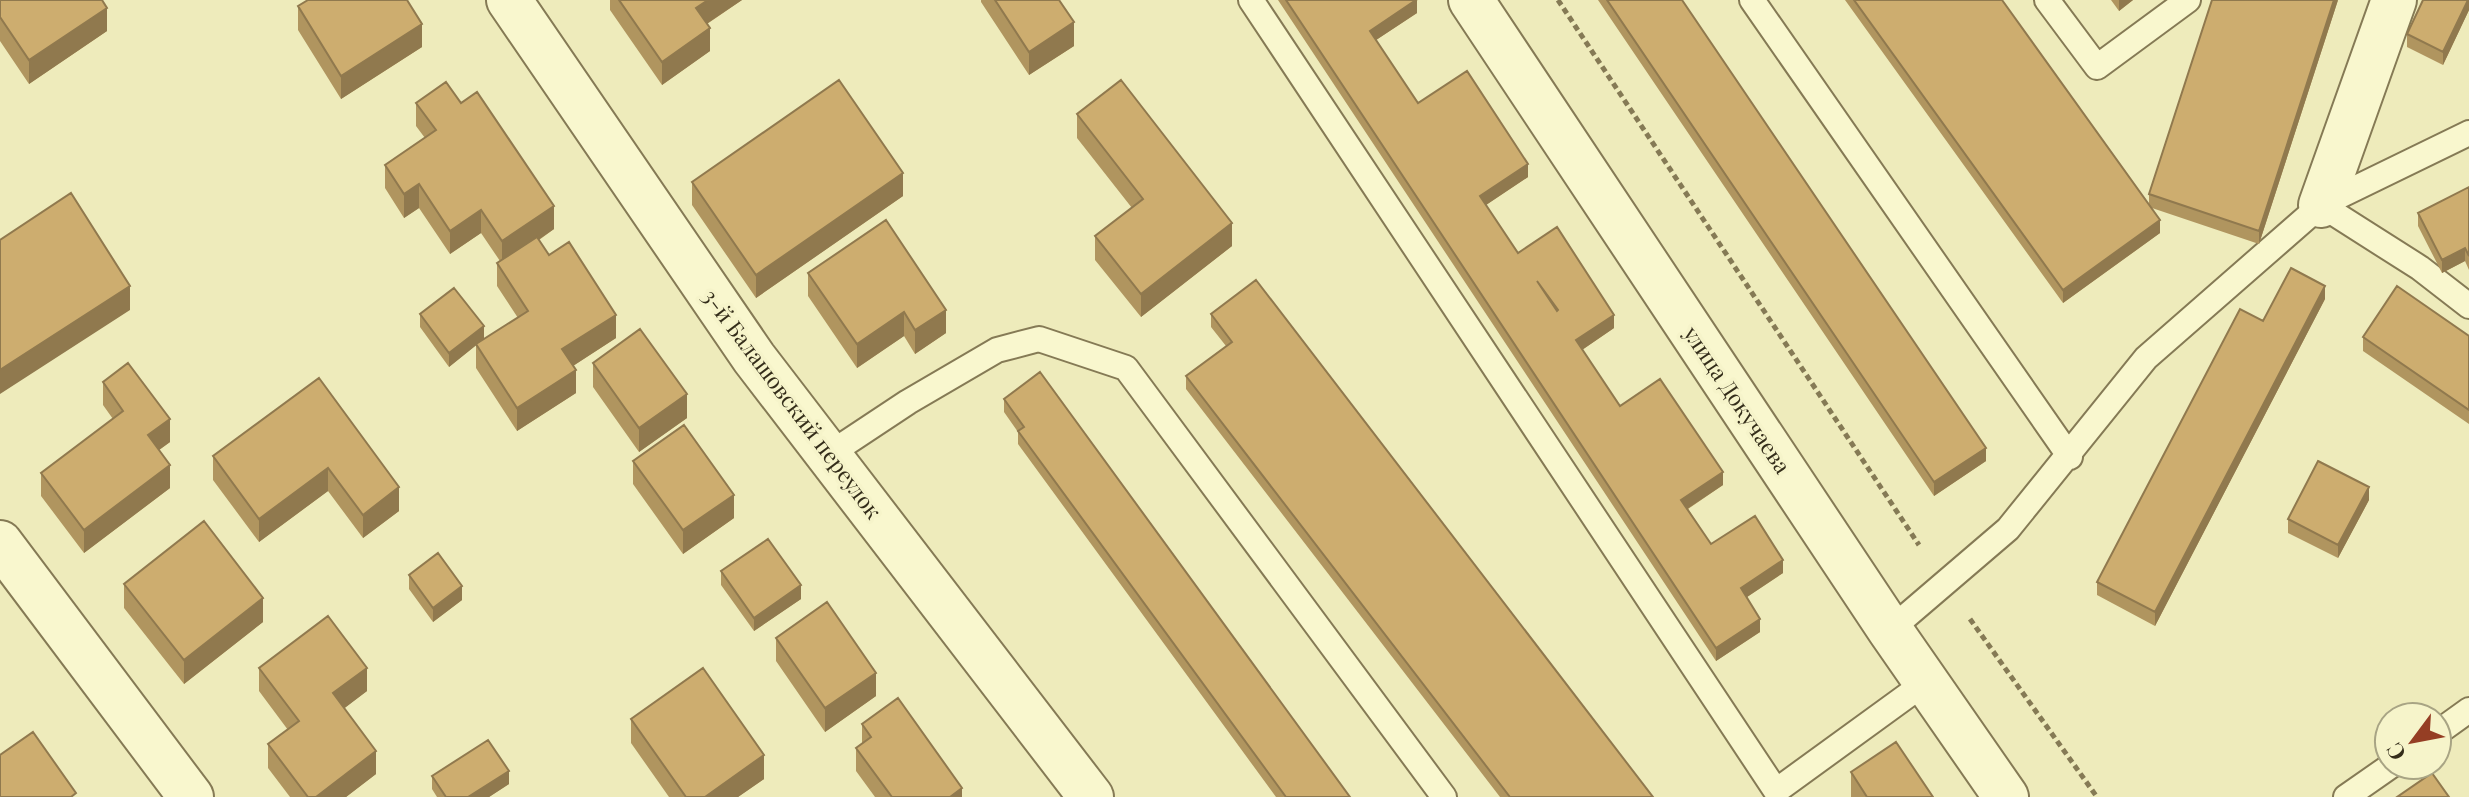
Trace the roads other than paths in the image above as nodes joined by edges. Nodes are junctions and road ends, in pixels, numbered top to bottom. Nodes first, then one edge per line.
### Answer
1 (509, 0) edge
2 (1251, 0) edge
3 (1471, 0) edge
4 (1752, 0) edge
5 (2047, 0) edge
6 (2188, 0) edge
7 (2394, 0) edge
8 (2469, 133) edge
9 (2321, 205) junction
10 (2469, 306) edge
11 (828, 455) junction
12 (2070, 457) junction
13 (0, 543) edge
14 (1890, 630) junction
15 (1926, 682) junction
16 (2373, 778) edge
17 (191, 797) edge
18 (1091, 797) edge
19 (1444, 797) edge
20 (2006, 797) edge
21 (2346, 797) edge

1 - 11 street, 3-й Балашовский переулок
2 - 15 lane
3 - 14 street, улица Докучаева
4 - 12 lane
5 - 6 lane
7 - 9 street
8 - 9 lane
9 - 10 lane
9 - 12 lane
11 - 18 street, 3-й Балашовский переулок
11 - 19 lane
12 - 14 lane
13 - 17 street
14 - 15 street, улица Докучаева
15 - 20 street, улица Докучаева
16 - 21 lane

